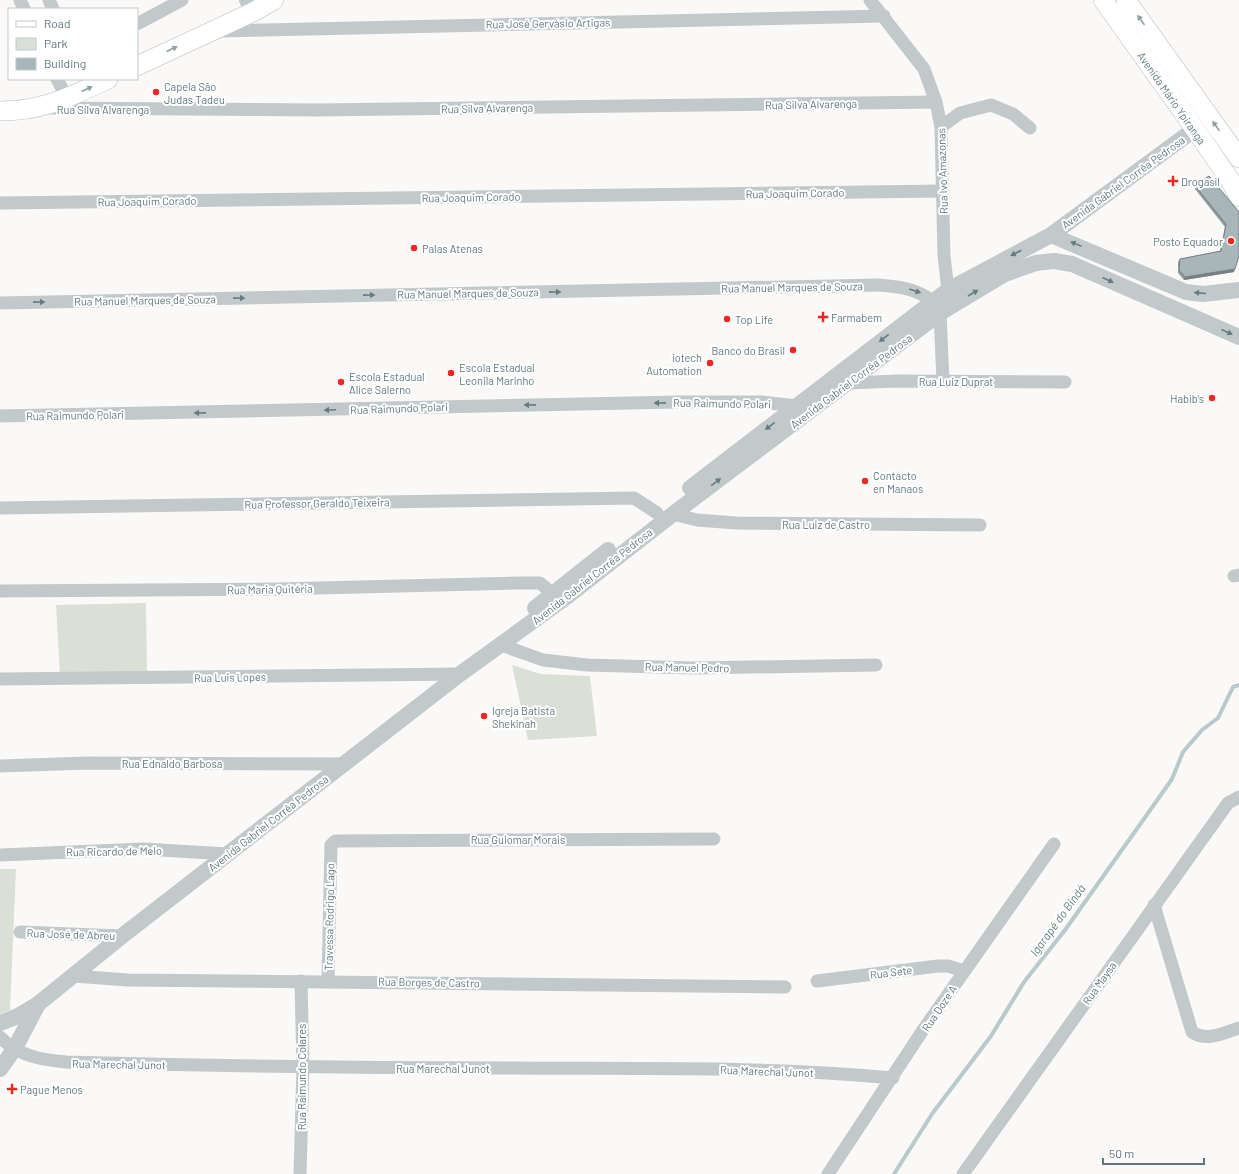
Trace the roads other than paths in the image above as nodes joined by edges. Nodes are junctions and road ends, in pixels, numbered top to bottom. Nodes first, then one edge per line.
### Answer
1 (182, 0) edge
2 (274, 0) edge
3 (870, 0) edge
4 (1103, 0) edge
5 (1126, 0) edge
6 (250, 6) edge
7 (884, 16) junction
8 (138, 23) edge
9 (212, 31) junction
10 (138, 66) edge
11 (58, 80) edge
12 (106, 80) edge
13 (67, 98) junction
14 (936, 102) junction
15 (39, 108) junction
16 (0, 111) edge
17 (941, 128) junction
18 (1030, 128) dead end
19 (1195, 129) junction
20 (1239, 158) edge
21 (943, 191) junction
22 (1239, 197) edge
23 (0, 203) edge
24 (1051, 235) junction
25 (948, 290) junction
26 (1239, 290) edge
27 (0, 303) edge
28 (937, 307) junction
29 (1239, 337) edge
30 (943, 381) junction
31 (1065, 382) dead end
32 (846, 383) junction
33 (797, 406) junction
34 (0, 416) edge
35 (0, 508) edge
36 (657, 513) junction
37 (673, 514) junction
38 (980, 525) dead end
39 (546, 588) junction
40 (0, 591) edge
41 (500, 645) junction
42 (876, 665) dead end
43 (460, 674) junction
44 (0, 679) edge
45 (344, 764) junction
46 (0, 766) edge
47 (1239, 797) edge
48 (714, 839) dead end
49 (1054, 844) dead end
50 (331, 852) joint
51 (228, 854) junction
52 (0, 855) edge
53 (1154, 905) junction
54 (20, 932) dead end
55 (122, 936) junction
56 (964, 971) junction
57 (74, 976) junction
58 (301, 981) junction
59 (328, 981) junction
60 (817, 981) dead end
61 (785, 987) dead end
62 (38, 1004) junction
63 (0, 1023) edge
64 (1239, 1028) edge
65 (0, 1037) edge
66 (15, 1048) junction
67 (303, 1068) junction
68 (0, 1069) edge
69 (892, 1078) junction
70 (300, 1174) edge
71 (828, 1174) edge
72 (963, 1174) edge

1 - 8 street
2 - 6 main road
3 - 7 street, Rua Ivo Amazonas
4 - 19 main road, Avenida Mário Ypiranga
20 -> 5 main road, Avenida Mário Ypiranga
6 - 9 main road
7 - 9 street, Rua José Gervásio Artigas
7 - 14 street, Rua Ivo Amazonas
10 -> 9 main road
11 - 13 street
13 -> 12 main road
13 - 15 main road
14 - 15 street, Rua Silva Alvarenga
14 - 17 street, Rua Ivo Amazonas
15 - 16 main road
17 - 18 street
17 - 21 street, Rua Ivo Amazonas
19 - 22 main road, Avenida Mário Ypiranga
19 - 24 street, Avenida Gabriel Corrêa Pedrosa
21 - 23 street, Rua Joaquim Corado
21 - 25 street, Rua Ivo Amazonas
24 -> 25 street, Avenida Gabriel Corrêa Pedrosa
26 -> 24 street, Avenida Gabriel Corrêa Pedrosa
25 - 28 street, Avenida Gabriel Corrêa Pedrosa
27 -> 28 street, Rua Manuel Marques de Souza
28 -> 29 street, Avenida Gabriel Corrêa Pedrosa
28 - 30 street
28 - 32 street, Avenida Gabriel Corrêa Pedrosa
28 -> 33 street, Avenida Gabriel Corrêa Pedrosa
30 - 31 street, Rua Luiz Duprat
30 - 32 street, Rua Luiz Duprat
37 -> 32 street, Avenida Gabriel Corrêa Pedrosa
33 -> 34 street, Rua Raimundo Polari
33 -> 36 street, Avenida Gabriel Corrêa Pedrosa
35 - 36 street, Rua Professor Geraldo Teixeira
36 - 39 street, Avenida Gabriel Corrêa Pedrosa
37 - 38 street, Rua Luiz de Castro
37 - 41 street, Avenida Gabriel Corrêa Pedrosa
39 - 40 street, Rua Maria Quitéria
39 - 41 street, Avenida Gabriel Corrêa Pedrosa
41 - 42 street, Rua Manuel Pedro
41 - 43 street, Avenida Gabriel Corrêa Pedrosa
43 - 44 street, Rua Luis Lopes
43 - 45 street, Avenida Gabriel Corrêa Pedrosa
45 - 46 street, Rua Ednaldo Barbosa
45 - 51 street, Avenida Gabriel Corrêa Pedrosa
47 - 53 street, Rua Maysa
48 - 50 street, Rua Guiomar Morais
49 - 56 street, Rua Doze A
50 - 59 street, Travessa Rodrigo Lago
51 - 52 street, Rua Ricardo de Melo
51 - 55 street, Avenida Gabriel Corrêa Pedrosa
53 - 64 street
53 - 72 street, Rua Maysa
54 - 55 street, Rua José de Abreu
55 - 57 street, Avenida Gabriel Corrêa Pedrosa
56 - 60 street, Rua Sete
56 - 69 street, Rua Doze A
57 - 58 street, Rua Borges de Castro
57 - 62 street, Avenida Gabriel Corrêa Pedrosa
58 - 59 street, Rua Borges de Castro
58 - 67 street, Rua Raimundo Colares
59 - 61 street, Rua Borges de Castro
62 - 63 street, Avenida Gabriel Corrêa Pedrosa
62 - 66 street, Avenida Gabriel Corrêa Pedrosa
65 - 66 street, Rua Marechal Junot
66 - 67 street, Rua Marechal Junot
66 - 68 street, Avenida Gabriel Corrêa Pedrosa
67 - 69 street, Rua Marechal Junot
67 - 70 street, Rua Raimundo Colares
69 - 71 street, Rua Doze A

